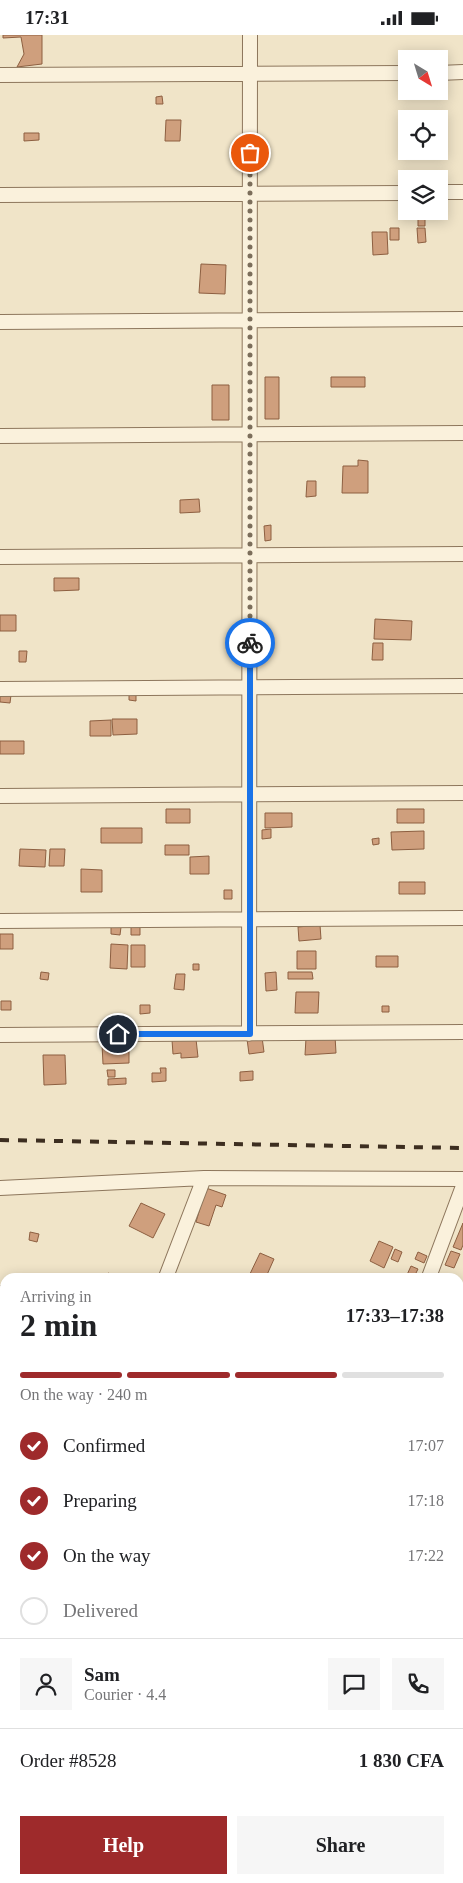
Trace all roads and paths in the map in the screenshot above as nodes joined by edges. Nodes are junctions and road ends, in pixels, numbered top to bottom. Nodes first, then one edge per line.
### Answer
1 (250, 35) edge
2 (463, 72) edge
3 (398, 73) edge
4 (448, 73) edge
5 (250, 74) junction
6 (0, 75) edge
7 (448, 192) edge
8 (463, 192) edge
9 (250, 193) junction
10 (398, 193) edge
11 (0, 195) edge
12 (463, 319) edge
13 (250, 320) junction
14 (0, 321) edge
15 (463, 433) edge
16 (250, 434) junction
17 (0, 436) edge
18 (463, 555) edge
19 (250, 556) junction
20 (0, 557) edge
21 (463, 687) edge
22 (250, 688) junction
23 (0, 689) edge
24 (463, 793) edge
25 (250, 794) junction
26 (0, 796) edge
27 (463, 918) edge
28 (250, 919) junction
29 (0, 921) edge
30 (463, 1033) edge
31 (250, 1034) junction
32 (0, 1035) edge
33 (204, 1178) junction
34 (463, 1179) edge
35 (463, 1186) edge
36 (0, 1187) edge
37 (168, 1273) edge
38 (430, 1273) edge

1 - 5 street
2 - 4 street
3 - 5 street
5 - 6 street
5 - 9 street
7 - 8 street
9 - 10 street
9 - 11 street
9 - 13 street
12 - 13 street
13 - 14 street
13 - 16 street
15 - 16 street
16 - 17 street
16 - 19 street
18 - 19 street
19 - 20 street
19 - 22 street
21 - 22 street
22 - 23 street
22 - 25 street
24 - 25 street
25 - 26 street
25 - 28 street
27 - 28 street
28 - 29 street
28 - 31 street
30 - 31 street
31 - 32 street
33 - 34 street
33 - 36 street
33 - 37 street
35 - 38 street

